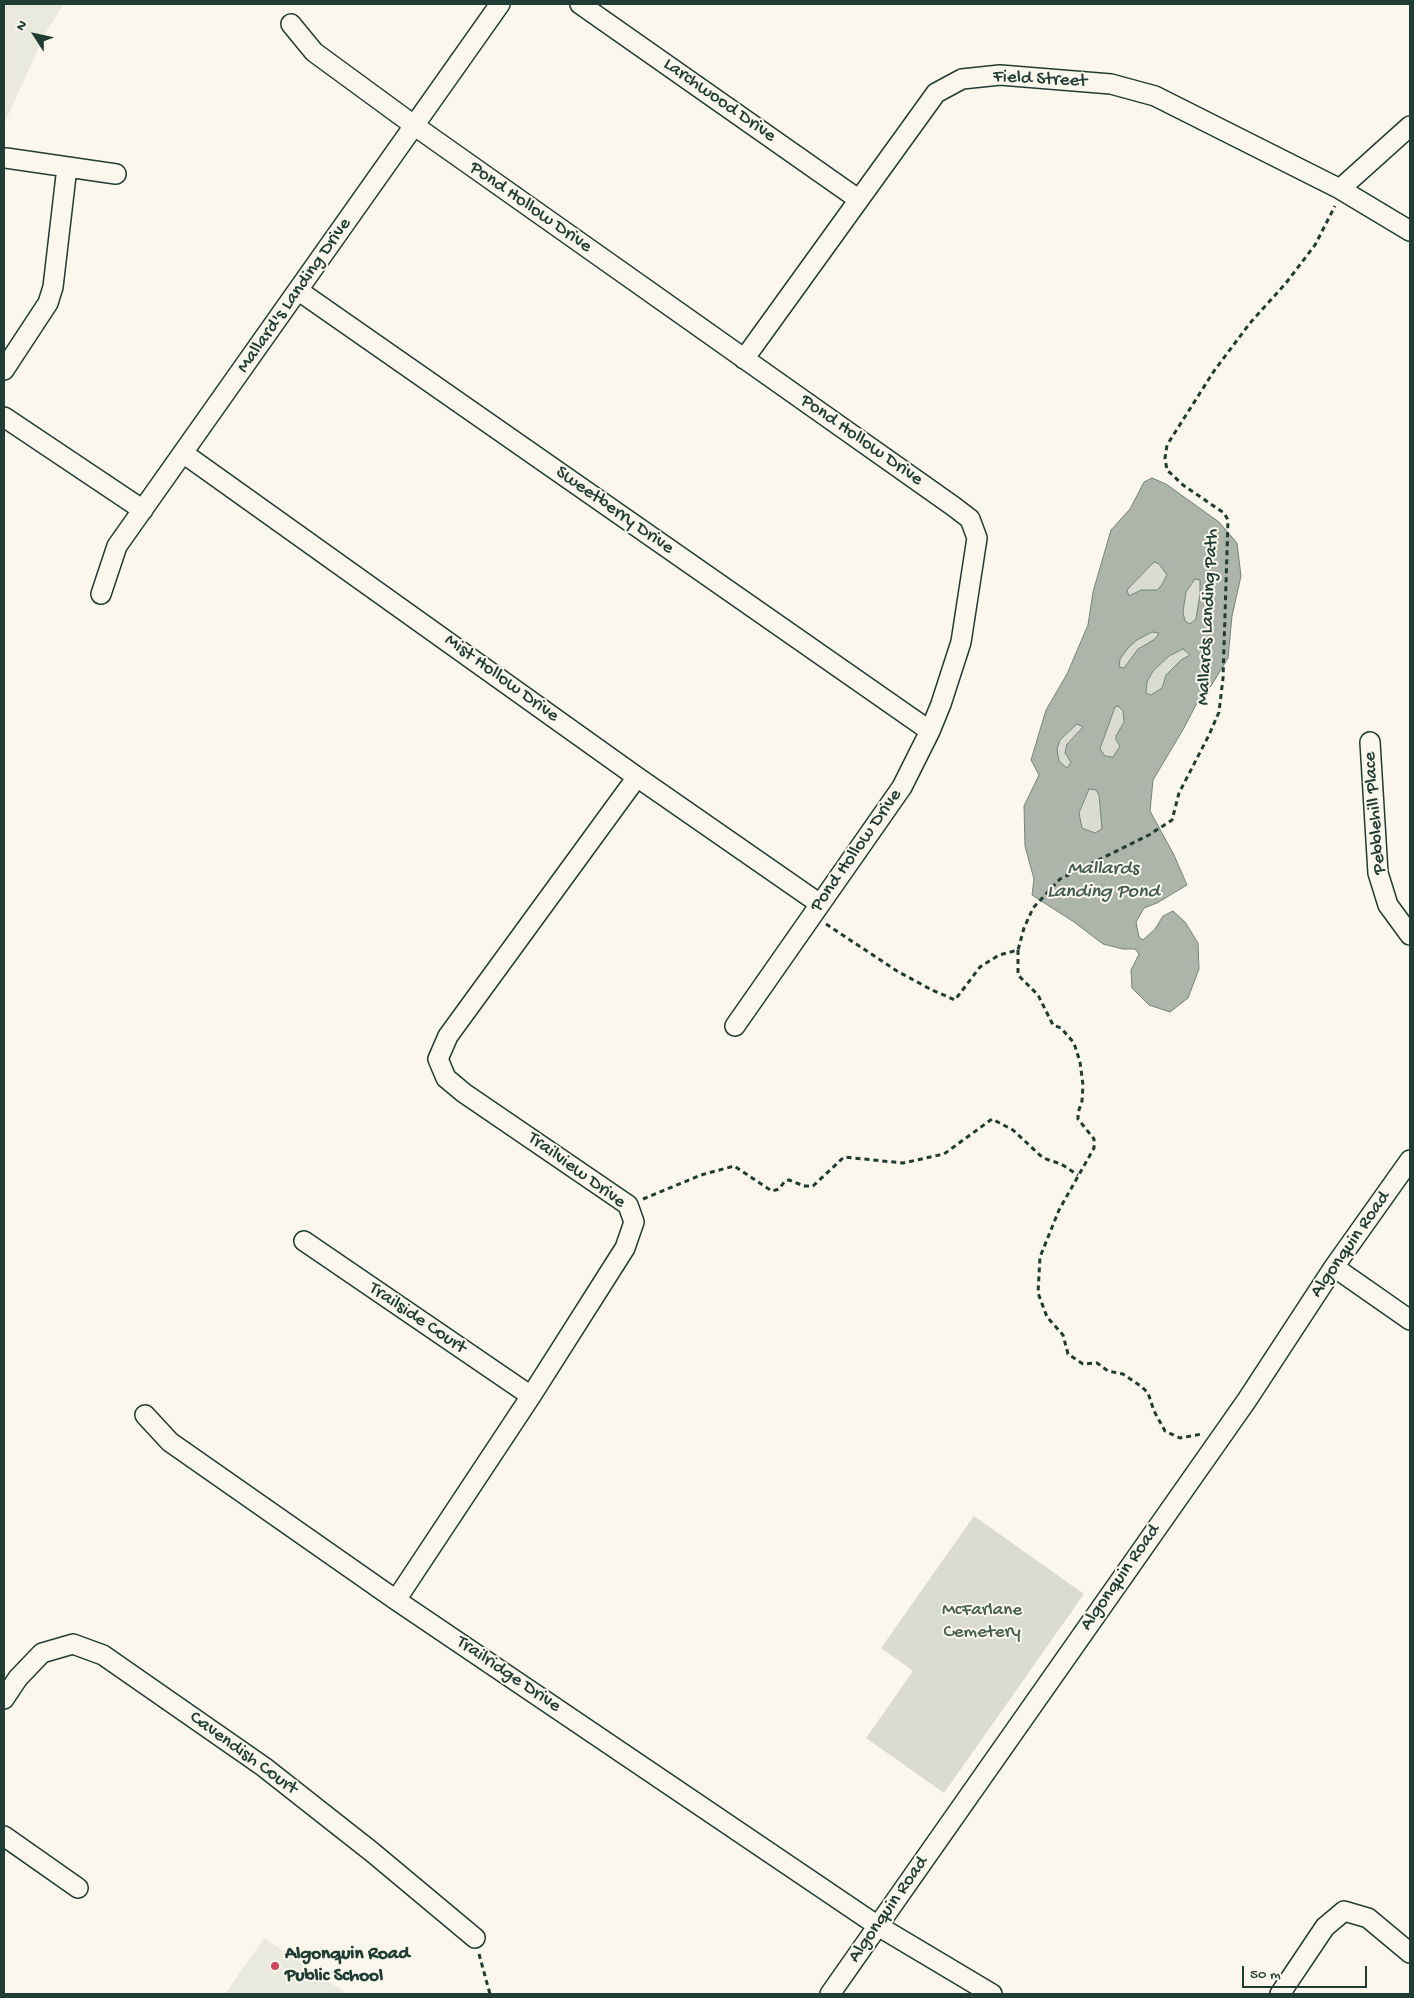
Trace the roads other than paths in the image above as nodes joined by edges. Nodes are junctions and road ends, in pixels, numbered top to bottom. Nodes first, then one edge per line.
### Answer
1 (500, 4) edge
2 (580, 4) edge
3 (291, 24) dead end
4 (415, 126) junction
5 (1410, 126) edge
6 (6, 158) dead end
7 (67, 167) junction
8 (116, 174) dead end
9 (1340, 189) junction
10 (858, 199) junction
11 (1410, 231) edge
12 (299, 291) junction
13 (744, 359) junction
14 (4, 370) edge
15 (4, 417) edge
16 (183, 453) junction
17 (143, 510) junction
18 (101, 594) dead end
19 (930, 732) junction
20 (1370, 742) dead end
21 (637, 777) junction
22 (816, 909) junction
23 (1410, 935) edge
24 (735, 1026) dead end
25 (1410, 1160) edge
26 (304, 1241) dead end
27 (1334, 1267) junction
28 (1410, 1320) edge
29 (531, 1396) junction
30 (145, 1415) dead end
31 (396, 1600) junction
32 (4, 1699) edge
33 (4, 1836) edge
34 (78, 1888) dead end
35 (878, 1926) junction
36 (475, 1938) road end
37 (1410, 1953) edge
38 (830, 1994) edge
39 (992, 1994) edge
40 (1280, 1994) edge

1 - 4 street, Mallard's Landing Drive
2 - 10 street, Larchwood Drive
3 - 4 street, Pond Hollow Drive
4 - 12 street, Mallard's Landing Drive
4 - 13 street, Pond Hollow Drive
5 - 9 street
6 - 7 street
7 - 8 street
7 - 14 street
9 - 10 street, Field Street
9 - 11 street, Field Street
10 - 13 street, Field Street
12 - 16 street, Mallard's Landing Drive
12 - 19 street, Sweetberry Drive
13 - 19 street, Pond Hollow Drive
15 - 17 street
16 - 17 street, Mallard's Landing Drive
16 - 21 street, Mist Hollow Drive
17 - 18 street, Mallard's Landing Drive
19 - 22 street, Pond Hollow Drive
20 - 23 street, Pebblehill Place
21 - 22 street, Mist Hollow Drive
21 - 29 street, Trailview Drive
22 - 24 street, Pond Hollow Drive
25 - 27 street, Algonquin Road
26 - 29 street, Trailside Court
27 - 28 street
27 - 35 street, Algonquin Road
29 - 31 street, Trailview Drive
30 - 31 street, Trailridge Drive
31 - 35 street, Trailridge Drive
32 - 36 street, Cavendish Court
33 - 34 street
35 - 38 street, Algonquin Road
35 - 39 street, Trailridge Drive
37 - 40 street

